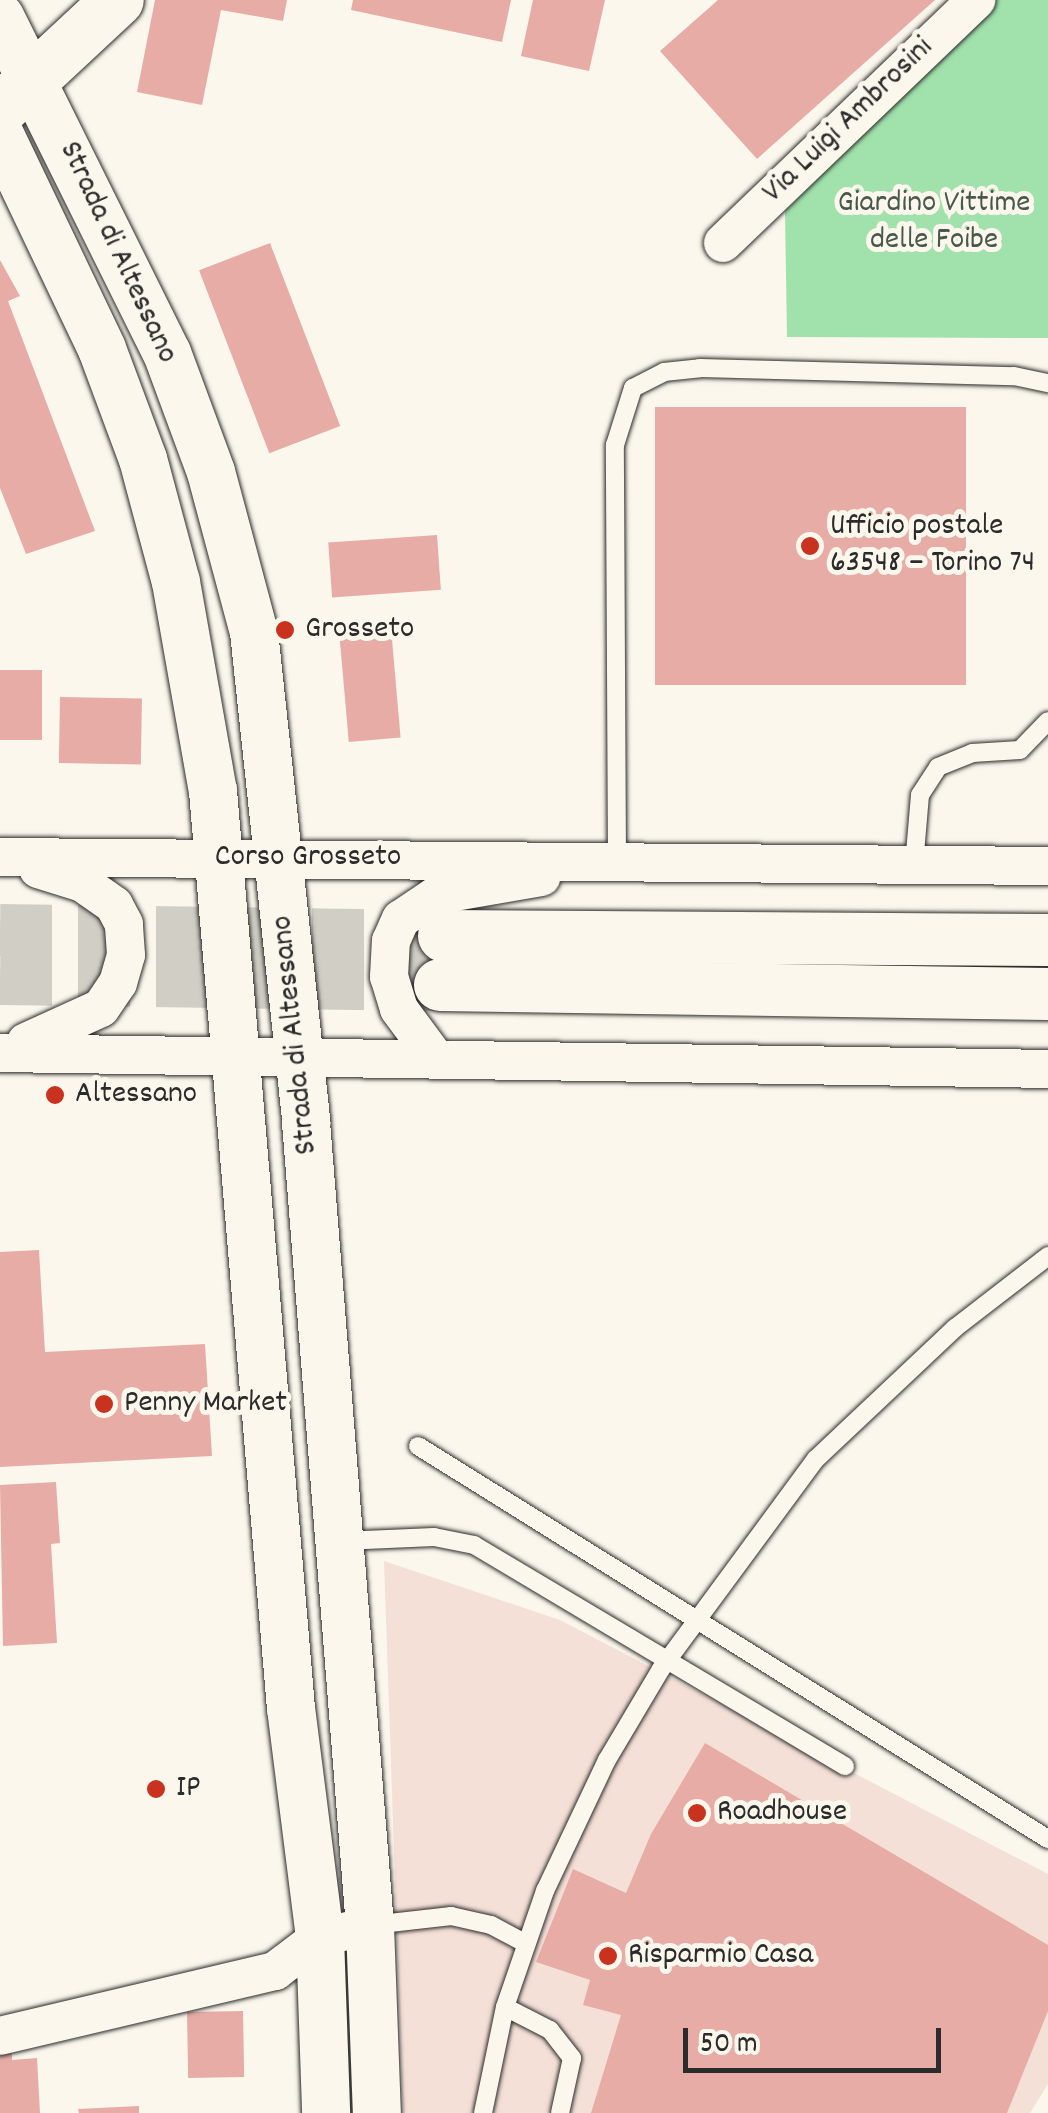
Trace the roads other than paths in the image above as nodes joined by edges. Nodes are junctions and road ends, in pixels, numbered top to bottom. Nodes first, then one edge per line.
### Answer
1 (118, 0) edge
2 (976, 0) edge
3 (0, 17) edge
4 (17, 95) edge
5 (0, 135) edge
6 (722, 243) dead end
7 (1048, 383) edge
8 (1048, 721) edge
9 (0, 858) edge
10 (221, 858) junction
11 (278, 858) junction
12 (616, 860) junction
13 (914, 865) junction
14 (1048, 866) edge
15 (1048, 940) edge
16 (1048, 994) edge
17 (0, 1051) edge
18 (238, 1052) junction
19 (300, 1052) junction
20 (433, 1055) junction
21 (1048, 1068) edge
22 (1048, 1256) edge
23 (418, 1446) dead end
24 (336, 1542) junction
25 (696, 1618) junction
26 (668, 1659) junction
27 (845, 1766) dead end
28 (1048, 1840) edge
29 (370, 1926) junction
30 (320, 1937) junction
31 (525, 1943) junction
32 (504, 2007) junction
33 (0, 2036) edge
34 (326, 2113) edge
35 (377, 2113) edge
36 (483, 2113) edge
37 (560, 2113) edge

1 - 4 main road
2 - 6 street, Via Luigi Ambrosini
3 - 4 street, Strada di Altessano
4 - 11 street, Strada di Altessano
5 - 10 street, Strada di Altessano
7 - 12 lane
8 - 13 lane
9 - 10 street, Corso Grosseto
9 - 17 street, Corso Grosseto
10 - 11 street, Corso Grosseto
10 - 18 street, Strada di Altessano
11 - 12 street, Corso Grosseto
11 - 19 street, Strada di Altessano
12 - 13 street, Corso Grosseto
12 - 20 street, Corso Grosseto
13 - 14 street, Corso Grosseto
15 - 16 main road
17 - 18 street, Corso Grosseto
18 - 19 street, Corso Grosseto
18 - 30 street, Strada di Altessano
19 - 20 street, Corso Grosseto
19 - 24 street, Strada di Altessano
20 - 21 street, Corso Grosseto
22 - 25 lane
23 - 25 lane
24 - 26 lane
24 - 29 street, Strada di Altessano
25 - 26 lane
25 - 28 lane
26 - 27 lane
26 - 31 lane
29 - 30 street
29 - 31 lane
29 - 35 street, Strada di Altessano
30 - 33 street
30 - 34 street, Strada di Altessano
31 - 32 lane
32 - 36 lane
32 - 37 lane

